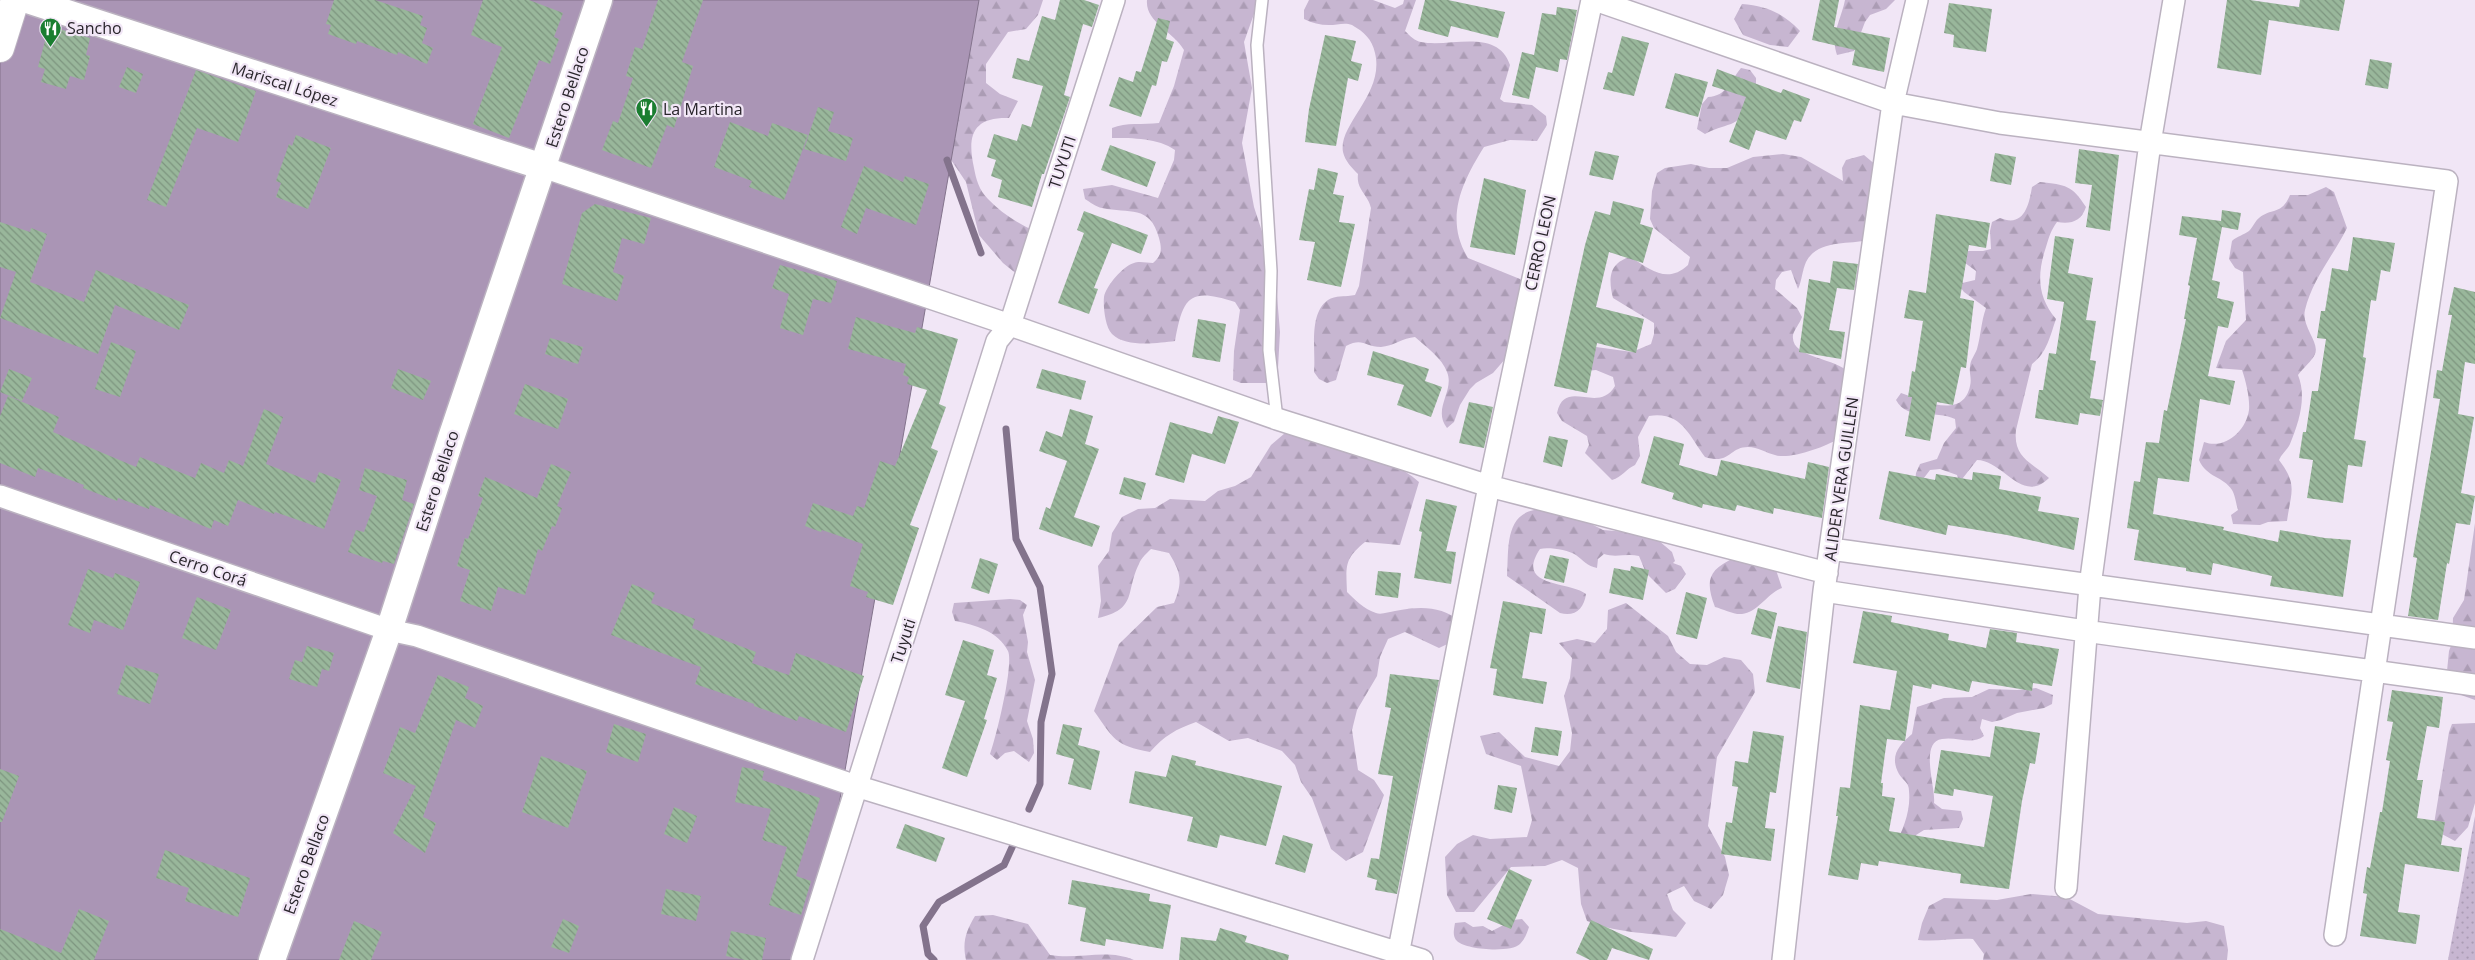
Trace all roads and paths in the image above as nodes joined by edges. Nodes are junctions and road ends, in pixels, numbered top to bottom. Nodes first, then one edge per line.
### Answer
1 (15, 0) edge
2 (27, 0) edge
3 (599, 0) edge
4 (1114, 0) edge
5 (1262, 0) edge
6 (1593, 0) edge
7 (1917, 0) edge
8 (2174, 0) edge
9 (0, 48) edge
10 (1893, 103) junction
11 (2150, 143) junction
12 (543, 167) junction
13 (1010, 325) junction
14 (1277, 418) junction
15 (1489, 486) junction
16 (0, 496) edge
17 (1831, 549) junction
18 (1826, 582) junction
19 (2090, 586) junction
20 (2379, 626) junction
21 (389, 630) junction
22 (2085, 631) junction
23 (2475, 638) edge
24 (2375, 671) junction
25 (2475, 685) edge
26 (856, 786) junction
27 (2066, 888) dead end
28 (2335, 935) dead end
29 (1398, 956) edge
30 (272, 960) edge
31 (802, 960) edge
32 (1422, 960) edge
33 (1783, 960) edge

1 - 9 highway
2 - 12 street, Mariscal López
3 - 12 street, Estero Bellaco
4 - 13 street, TUYUTI
5 - 14 lane
6 - 10 street
6 - 15 street, CERRO LEON
7 - 10 street, ALIDER VERA GUILLEN
8 - 11 street
10 - 11 street
10 - 17 street, ALIDER VERA GUILLEN
11 - 19 street
11 - 20 street
12 - 13 street
12 - 21 street, Estero Bellaco
13 - 14 street
13 - 26 street, Tuyuti
14 - 15 street
15 - 18 street
15 - 29 street, CERRO LEON
16 - 21 street, Cerro Corá
17 - 18 street, ALIDER VERA GUILLEN
17 - 19 street
18 - 22 street
18 - 33 street, ALIDER VERA GUILLEN
19 - 20 street
19 - 22 street
20 - 23 street
20 - 24 street
21 - 26 street, Cerro Corá
21 - 30 street, Estero Bellaco
22 - 24 street
22 - 27 street
24 - 25 street
24 - 28 street
26 - 29 street, Cerro Corá
26 - 31 street, Tuyuti
29 - 32 street, Cerro Corá

